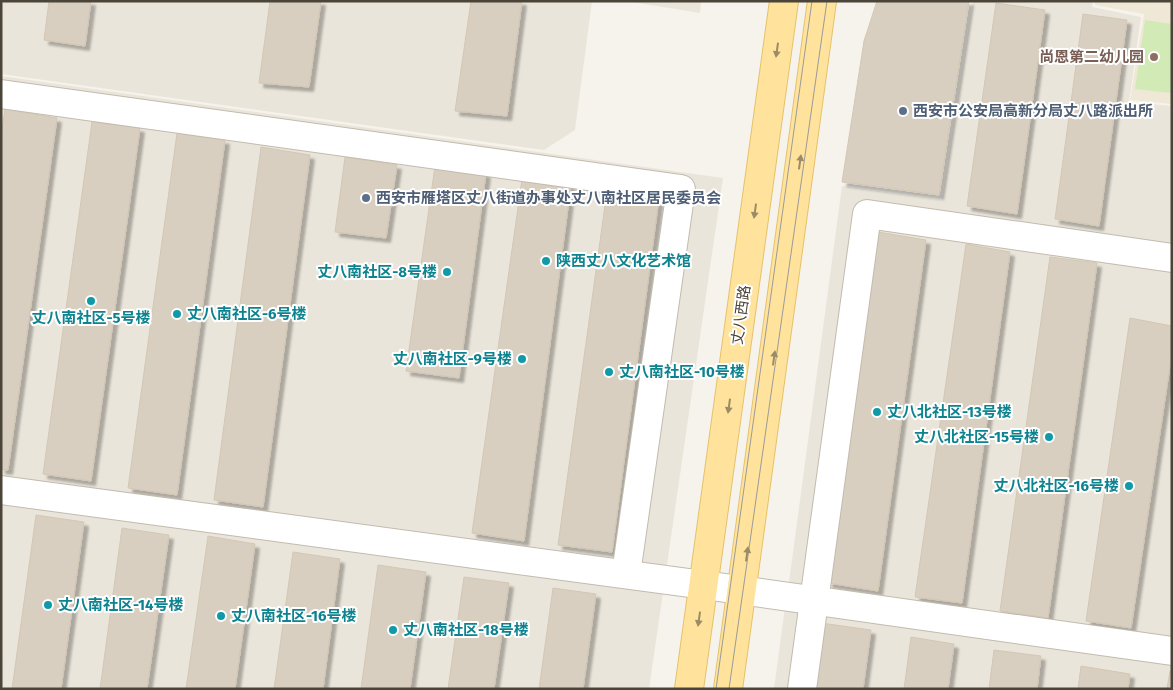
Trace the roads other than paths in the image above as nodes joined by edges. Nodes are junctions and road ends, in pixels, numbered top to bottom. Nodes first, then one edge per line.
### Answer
1 (784, 1) edge
2 (822, 1) edge
3 (1, 94) edge
4 (1172, 258) edge
5 (1, 490) edge
6 (626, 574) junction
7 (704, 585) junction
8 (742, 590) junction
9 (814, 601) junction
10 (1172, 651) edge
11 (689, 689) edge
12 (728, 689) edge
13 (802, 689) edge

1 -> 7 main road, 丈八西路
8 -> 2 main road
3 - 6 street
4 - 9 street
5 - 6 street
6 - 7 street
7 - 8 street
7 -> 11 main road, 丈八西路
8 - 9 street
8 - 12 main road
9 - 10 street
9 - 13 street

